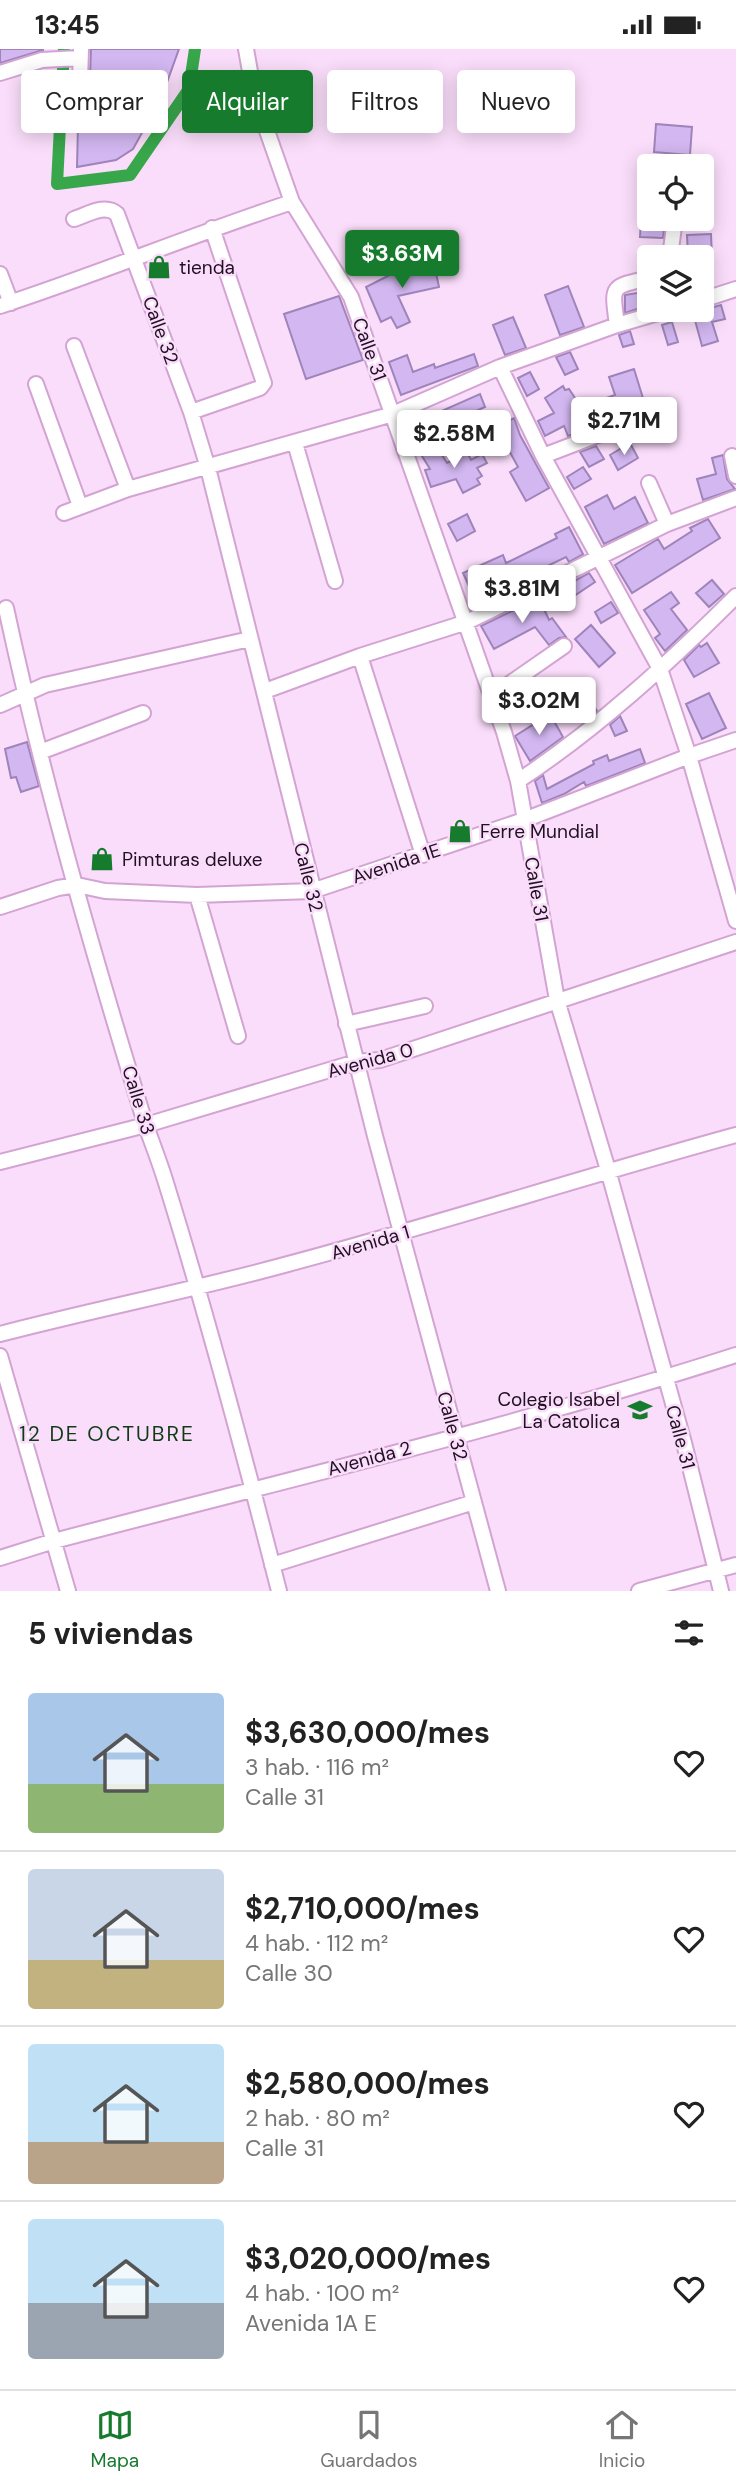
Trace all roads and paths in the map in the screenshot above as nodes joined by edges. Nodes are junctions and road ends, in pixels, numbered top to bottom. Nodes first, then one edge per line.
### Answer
1 (246, 49) edge
2 (79, 55) edge
3 (0, 73) edge
4 (292, 202) junction
5 (74, 219) dead end
6 (212, 228) junction
7 (135, 260) junction
8 (0, 274) edge
9 (637, 281) edge
10 (736, 289) edge
11 (714, 296) edge
12 (6, 305) edge
13 (637, 319) edge
14 (617, 325) junction
15 (74, 346) dead end
16 (500, 367) junction
17 (36, 384) dead end
18 (191, 412) junction
19 (393, 414) junction
20 (645, 417) dead end
21 (295, 443) junction
22 (543, 456) junction
23 (732, 456) dead end
24 (208, 468) junction
25 (736, 476) edge
26 (649, 483) dead end
27 (128, 489) junction
28 (736, 498) edge
29 (80, 506) junction
30 (64, 513) dead end
31 (667, 524) junction
32 (597, 558) junction
33 (335, 581) dead end
34 (736, 596) edge
35 (6, 608) dead end
36 (467, 622) junction
37 (250, 639) junction
38 (564, 646) dead end
39 (360, 656) junction
40 (660, 669) junction
41 (265, 691) junction
42 (24, 695) junction
43 (492, 696) junction
44 (0, 705) edge
45 (143, 713) dead end
46 (736, 740) edge
47 (40, 752) junction
48 (689, 755) junction
49 (518, 781) junction
50 (524, 820) junction
51 (423, 855) junction
52 (77, 885) junction
53 (312, 891) junction
54 (197, 895) junction
55 (0, 907) edge
56 (736, 921) edge
57 (736, 942) edge
58 (557, 1000) junction
59 (425, 1006) dead end
60 (346, 1024) junction
61 (238, 1036) dead end
62 (356, 1062) junction
63 (146, 1125) junction
64 (736, 1135) edge
65 (0, 1162) edge
66 (608, 1170) junction
67 (401, 1234) junction
68 (197, 1288) junction
69 (0, 1333) edge
70 (736, 1355) edge
71 (0, 1356) edge
72 (664, 1378) junction
73 (456, 1436) junction
74 (251, 1489) junction
75 (474, 1502) junction
76 (54, 1541) junction
77 (0, 1558) edge
78 (272, 1565) junction
79 (736, 1565) edge
80 (715, 1570) junction
81 (68, 1591) edge
82 (279, 1591) edge
83 (498, 1591) edge
84 (639, 1591) edge
85 (721, 1591) edge

1 - 4 street, Calle 31
2 - 3 street
4 - 6 street
4 - 19 street, Calle 31
5 - 7 street, Calle 32
6 - 7 street
6 - 18 street
7 - 12 street
7 - 18 street, Calle 32
8 - 12 street
9 - 14 street
10 - 11 street
13 - 14 street
14 - 16 street
15 - 27 street
16 - 19 street
16 - 22 street
17 - 29 street
18 - 24 street, Calle 32
19 - 21 street
19 - 36 street, Calle 31
20 - 22 street
21 - 24 street
21 - 33 street
22 - 32 street
23 - 25 street
24 - 27 street
24 - 37 street, Calle 32
26 - 31 street
27 - 29 street
28 - 31 street
29 - 30 street
31 - 32 street
32 - 36 street
32 - 40 street
34 - 40 street
35 - 42 street, Calle 33
36 - 39 street
36 - 43 street, Calle 31
37 - 41 street, Calle 32
37 - 42 street
38 - 43 street
39 - 41 street
39 - 51 street
40 - 48 street
40 - 49 street
41 - 53 street, Calle 32
42 - 44 street
42 - 47 street, Calle 33
43 - 49 street, Calle 31
45 - 47 street
46 - 48 street, Avenida 1E
47 - 52 street, Calle 33
48 - 50 street, Avenida 1E
48 - 56 street
49 - 50 street, Calle 31
50 - 51 street, Avenida 1E
50 - 58 street, Calle 31
51 - 53 street, Avenida 1E
52 - 54 street, Avenida 1E
52 - 55 street, Avenida 1E
52 - 63 street, Calle 33
53 - 54 street, Avenida 1E
53 - 60 street, Calle 32
54 - 61 street
57 - 58 street, Avenida 0
58 - 62 street, Avenida 0
58 - 66 street, Calle 31
59 - 60 street
60 - 62 street, Calle 32
62 - 63 street, Avenida 0
62 - 67 street, Calle 32
63 - 65 street, Avenida 0
63 - 68 street, Calle 33
64 - 66 street, Avenida 1
66 - 67 street, Avenida 1
66 - 72 street, Calle 31
67 - 68 street, Avenida 1
67 - 73 street, Calle 32
68 - 69 street, Avenida 1
68 - 74 street, Calle 33
70 - 72 street, Avenida 2
71 - 76 street
72 - 73 street, Avenida 2
72 - 80 street, Calle 31
73 - 74 street, Avenida 2
73 - 75 street, Calle 32
74 - 76 street, Avenida 2
74 - 78 street, Calle 33
75 - 78 street
75 - 83 street, Calle 32
76 - 77 street, Avenida 2
76 - 81 street
78 - 82 street, Calle 33
79 - 80 street
80 - 84 street
80 - 85 street, Calle 31

